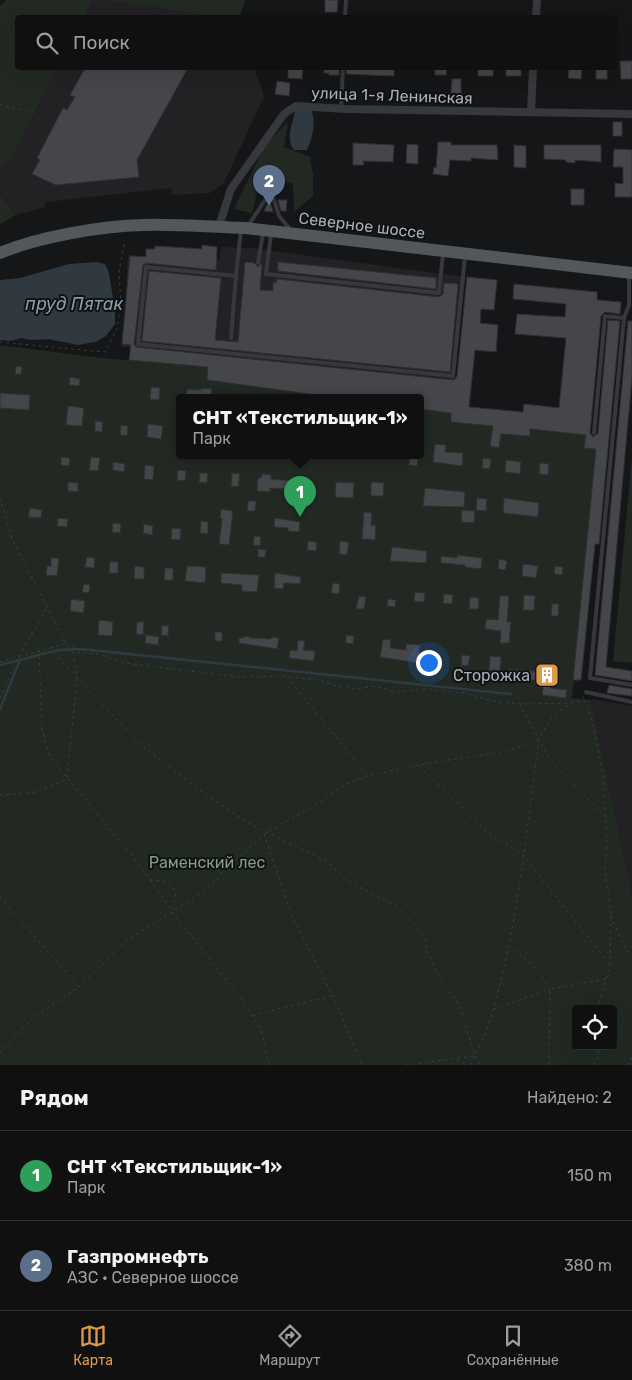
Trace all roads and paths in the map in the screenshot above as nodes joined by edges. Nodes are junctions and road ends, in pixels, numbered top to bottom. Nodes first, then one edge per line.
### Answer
1 (346, 0) edge
2 (537, 0) edge
3 (345, 15) edge
4 (536, 15) edge
5 (343, 70) edge
6 (534, 70) edge
7 (0, 105) edge
8 (341, 108) junction
9 (33, 112) dead end
10 (531, 112) junction
11 (632, 114) edge
12 (219, 226) junction
13 (244, 228) junction
14 (267, 231) junction
15 (295, 234) junction
16 (124, 244) dead end
17 (444, 251) junction
18 (0, 253) edge
19 (466, 254) junction
20 (258, 263) dead end
21 (631, 273) edge
22 (236, 276) junction
23 (630, 306) edge
24 (624, 318) junction
25 (231, 338) dead end
26 (0, 342) edge
27 (594, 433) dead end
28 (0, 498) edge
29 (47, 609) junction
30 (74, 643) dead end
31 (66, 644) junction
32 (49, 648) junction
33 (39, 650) junction
34 (73, 652) junction
35 (19, 656) junction
36 (0, 662) edge
37 (286, 676) junction
38 (77, 678) junction
39 (632, 685) edge
40 (586, 692) dead end
41 (0, 698) edge
42 (632, 702) edge
43 (571, 703) junction
44 (520, 704) junction
45 (539, 738) junction
46 (418, 765) junction
47 (367, 776) junction
48 (68, 779) junction
49 (0, 795) edge
50 (606, 817) junction
51 (268, 832) junction
52 (264, 834) junction
53 (523, 855) junction
54 (150, 880) junction
55 (0, 897) edge
56 (172, 912) junction
57 (610, 914) junction
58 (509, 948) junction
59 (632, 958) edge
60 (610, 966) junction
61 (606, 979) junction
62 (79, 987) junction
63 (550, 990) junction
64 (333, 996) junction
65 (599, 1005) edge
66 (493, 1009) junction
67 (252, 1015) junction
68 (598, 1050) edge
69 (0, 1053) edge
70 (632, 1054) edge
71 (475, 1056) junction
72 (457, 1059) junction
73 (269, 1065) edge
74 (362, 1065) edge
75 (406, 1065) edge
76 (465, 1065) edge
77 (471, 1065) edge
78 (480, 1065) edge
79 (549, 1065) edge
80 (594, 1065) edge
81 (627, 1065) edge

1 - 3 lane
2 - 4 street
5 - 8 lane
6 - 10 street
7 - 9 path
8 - 10 street, улица 1-я Ленинская
8 - 12 street, улица 1-я Ленинская
10 - 11 street, улица 1-я Ленинская
12 - 13 main road, Северное шоссе
12 - 18 main road, Северное шоссе
13 - 14 main road, Северное шоссе
13 - 15 lane
13 - 22 lane
14 - 15 main road, Северное шоссе
14 - 17 lane
14 - 20 lane
15 - 17 main road, Северное шоссе
16 - 26 path
17 - 19 main road, Северное шоссе
19 - 21 main road, Северное шоссе
19 - 22 lane
21 - 23 lane
22 - 25 lane
23 - 24 lane
24 - 27 lane
24 - 39 lane
28 - 29 path
29 - 31 path
29 - 35 path
30 - 34 path
31 - 32 path
31 - 34 path
32 - 33 path
32 - 38 path
33 - 35 path
33 - 48 path
34 - 37 path
34 - 38 path
35 - 36 path
35 - 41 path
37 - 44 path
37 - 47 path
38 - 48 path
38 - 51 path
40 - 42 lane
43 - 44 path
43 - 45 path
43 - 50 path
44 - 45 path
45 - 46 path
45 - 50 path
45 - 53 path
46 - 47 path
46 - 53 path
47 - 51 path
48 - 49 path
48 - 54 path
50 - 57 path
51 - 52 path
51 - 71 path
52 - 56 path
52 - 64 path
53 - 58 path
53 - 60 path
54 - 56 path
54 - 56 path
55 - 62 path
56 - 62 path
56 - 67 path
57 - 59 path
57 - 60 path
58 - 63 path
58 - 66 path
60 - 61 path
61 - 63 path
61 - 65 path
62 - 69 path
63 - 66 path
63 - 79 path
64 - 67 path
64 - 74 path
66 - 71 path
67 - 73 path
68 - 80 path
70 - 81 path
71 - 72 path
71 - 77 path
71 - 78 path
72 - 75 path
72 - 76 path

